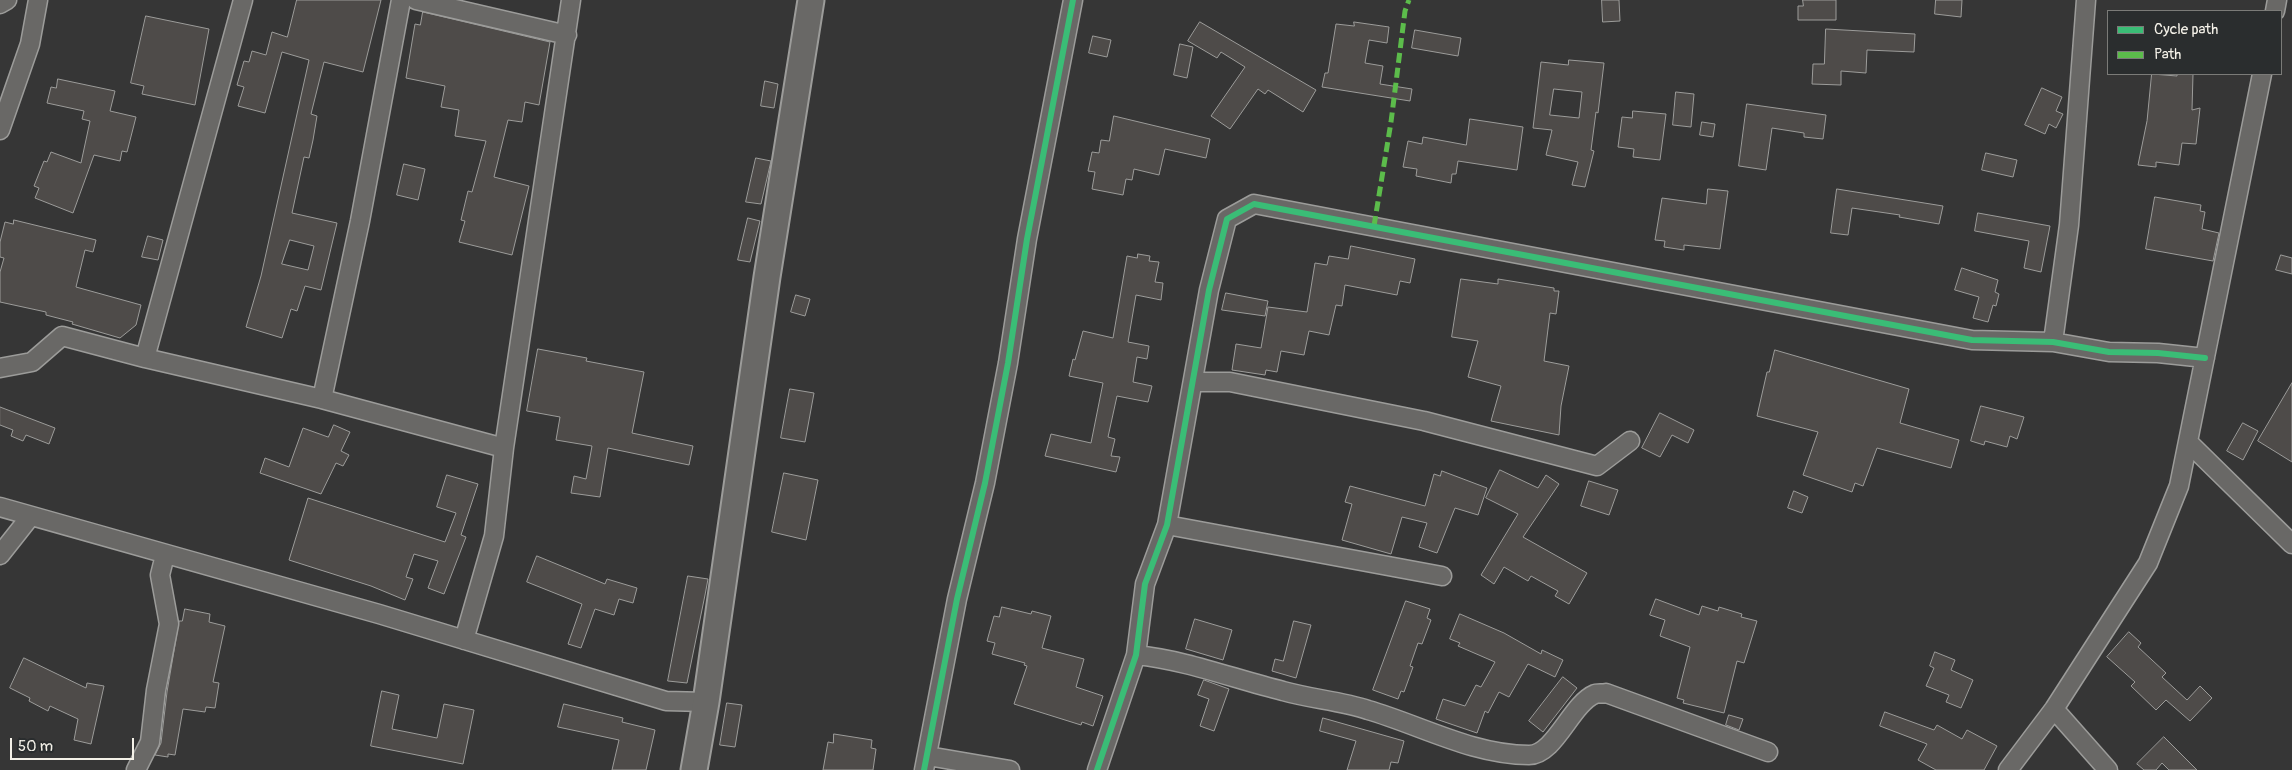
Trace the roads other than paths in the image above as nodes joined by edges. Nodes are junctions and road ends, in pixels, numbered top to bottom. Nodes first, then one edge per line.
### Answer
1 (7, 0) edge
2 (38, 0) edge
3 (243, 0) edge
4 (401, 0) edge
5 (416, 0) edge
6 (571, 0) edge
7 (811, 0) edge
8 (1073, 0) edge
9 (2086, 0) edge
10 (0, 4) edge
11 (567, 36) junction
12 (2262, 75) edge
13 (5, 99) edge
14 (0, 130) edge
15 (2053, 342) junction
16 (145, 358) junction
17 (2204, 358) junction
18 (0, 368) edge
19 (1193, 382) junction
20 (322, 399) junction
21 (1630, 441) dead end
22 (2188, 442) junction
23 (504, 448) junction
24 (0, 507) edge
25 (30, 517) junction
26 (1167, 525) junction
27 (2292, 544) edge
28 (0, 555) edge
29 (165, 555) junction
30 (1442, 576) dead end
31 (464, 640) junction
32 (1136, 655) junction
33 (706, 702) junction
34 (2054, 708) junction
35 (1768, 752) dead end
36 (926, 763) edge
37 (136, 770) edge
38 (694, 770) edge
39 (1010, 770) edge
40 (1097, 770) edge
41 (2008, 770) edge
42 (2108, 770) edge

1 - 10 street
2 - 13 street
3 - 16 street
4 - 20 street
5 - 11 street
6 - 11 street
7 - 33 main road
8 - 36 street
9 - 15 street
11 - 23 street
12 - 17 street
13 - 14 street
15 - 17 street
15 - 19 street
16 - 18 street
16 - 20 street
17 - 22 street
19 - 21 street
19 - 26 street
20 - 23 street
22 - 27 street
22 - 34 street
23 - 31 street
24 - 25 street
25 - 28 street
25 - 29 street
26 - 30 street
26 - 32 street
29 - 31 street
29 - 37 street
31 - 33 street
32 - 35 street
32 - 40 street
33 - 38 main road
34 - 41 street
34 - 42 street
36 - 39 street

